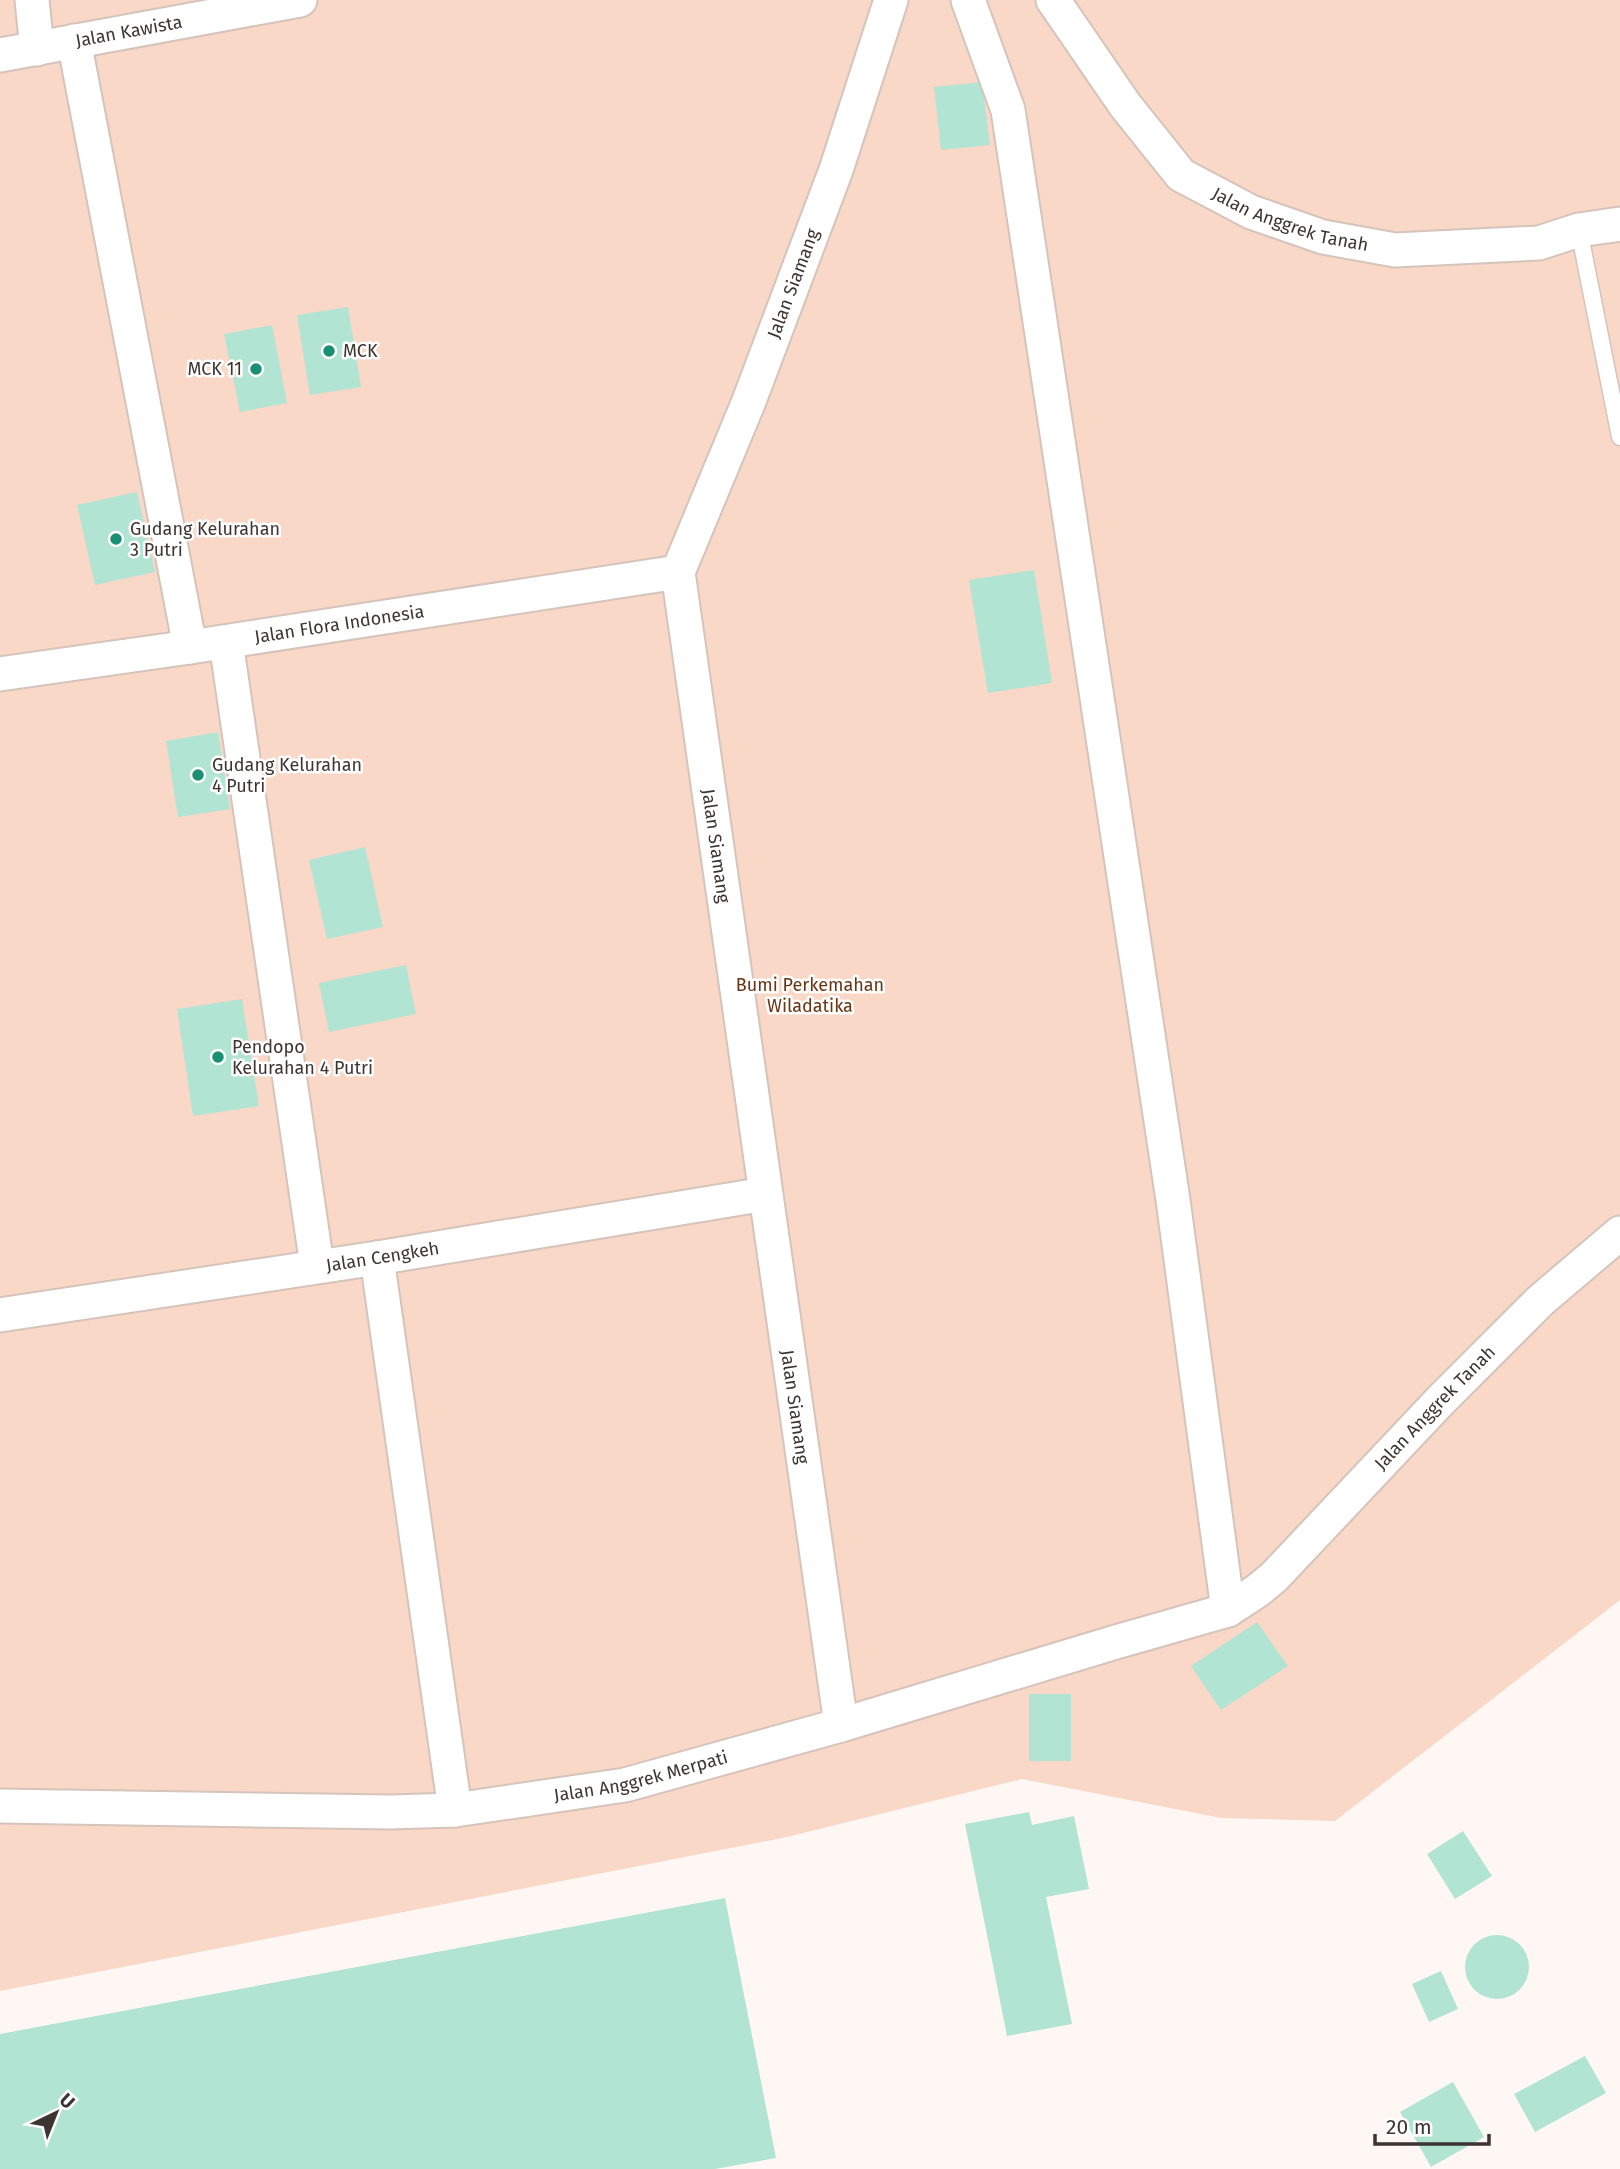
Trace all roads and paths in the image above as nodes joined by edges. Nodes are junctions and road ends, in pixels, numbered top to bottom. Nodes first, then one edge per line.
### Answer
1 (32, 0) edge
2 (300, 0) edge
3 (891, 0) edge
4 (968, 0) edge
5 (1053, 0) edge
6 (74, 41) junction
7 (37, 49) junction
8 (0, 55) edge
9 (1620, 224) edge
10 (1579, 230) junction
11 (1620, 437) edge
12 (678, 572) junction
13 (226, 642) junction
14 (190, 647) junction
15 (0, 674) edge
16 (765, 1194) junction
17 (1620, 1233) edge
18 (377, 1258) junction
19 (317, 1266) junction
20 (0, 1315) edge
21 (1257, 1591) joint
22 (1228, 1610) junction
23 (841, 1724) junction
24 (0, 1806) edge
25 (455, 1810) junction

1 - 7 street
2 - 6 street, Jalan Kawista
3 - 12 street, Jalan Siamang
4 - 22 street
5 - 10 street, Jalan Anggrek Tanah
6 - 7 street, Jalan Kawista
6 - 14 street
7 - 8 street, Jalan Kawista
9 - 10 street, Jalan Anggrek Tanah
10 - 11 lane
12 - 13 street, Jalan Flora Indonesia
12 - 16 street, Jalan Siamang
13 - 14 street, Jalan Flora Indonesia
13 - 19 street
14 - 15 street, Jalan Flora Indonesia
16 - 18 street, Jalan Cengkeh
16 - 23 street, Jalan Siamang
17 - 21 street, Jalan Anggrek Tanah
18 - 19 street, Jalan Cengkeh
18 - 25 street
19 - 20 street, Jalan Cengkeh
21 - 22 street, Jalan Anggrek Merpati
22 - 23 street, Jalan Anggrek Merpati
23 - 25 street, Jalan Anggrek Merpati
24 - 25 street, Jalan Anggrek Merpati

